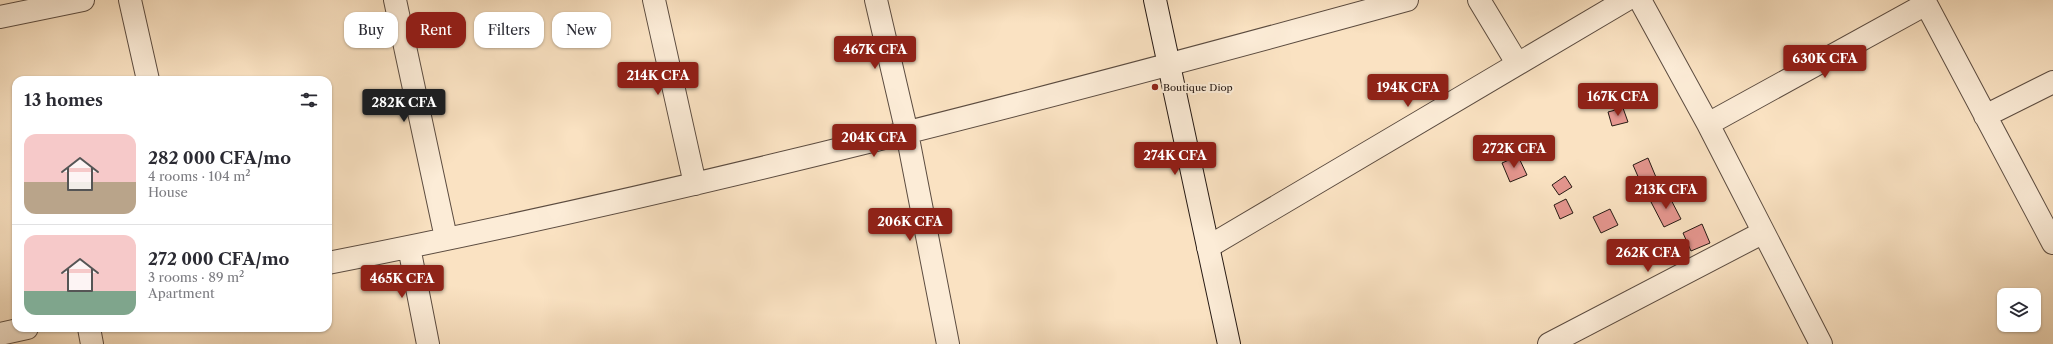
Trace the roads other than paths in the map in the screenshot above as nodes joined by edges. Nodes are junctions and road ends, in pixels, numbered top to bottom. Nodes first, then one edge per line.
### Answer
1 (83, 0) edge
2 (130, 0) edge
3 (395, 0) edge
4 (654, 0) edge
5 (876, 0) edge
6 (1155, 0) edge
7 (1407, 0) edge
8 (1479, 0) edge
9 (1626, 0) edge
10 (1640, 0) edge
11 (1925, 2) edge
12 (0, 18) edge
13 (1517, 64) junction
14 (1170, 65) junction
15 (147, 76) edge
16 (2053, 82) edge
17 (1985, 116) junction
18 (1708, 124) junction
19 (907, 133) junction
20 (695, 184) junction
21 (1762, 233) junction
22 (446, 238) junction
23 (2053, 243) edge
24 (409, 247) junction
25 (1208, 247) junction
26 (332, 262) edge
27 (12, 331) edge
28 (90, 332) edge
29 (0, 334) edge
30 (92, 344) edge
31 (428, 344) edge
32 (948, 344) edge
33 (1229, 344) edge
34 (1549, 344) edge
35 (1821, 344) edge

1 - 12 street
2 - 15 street
3 - 22 street
4 - 20 street
5 - 19 street
6 - 14 street
7 - 14 street
8 - 13 street
9 - 13 street
10 - 18 street
11 - 17 street
11 - 18 street
13 - 25 street
14 - 19 street
14 - 25 street
16 - 17 street
17 - 23 street
18 - 21 street
19 - 20 street
19 - 32 street
20 - 22 street
21 - 34 street
21 - 35 street
22 - 24 street
24 - 26 street
24 - 31 street
25 - 33 street
27 - 29 street
28 - 30 street

